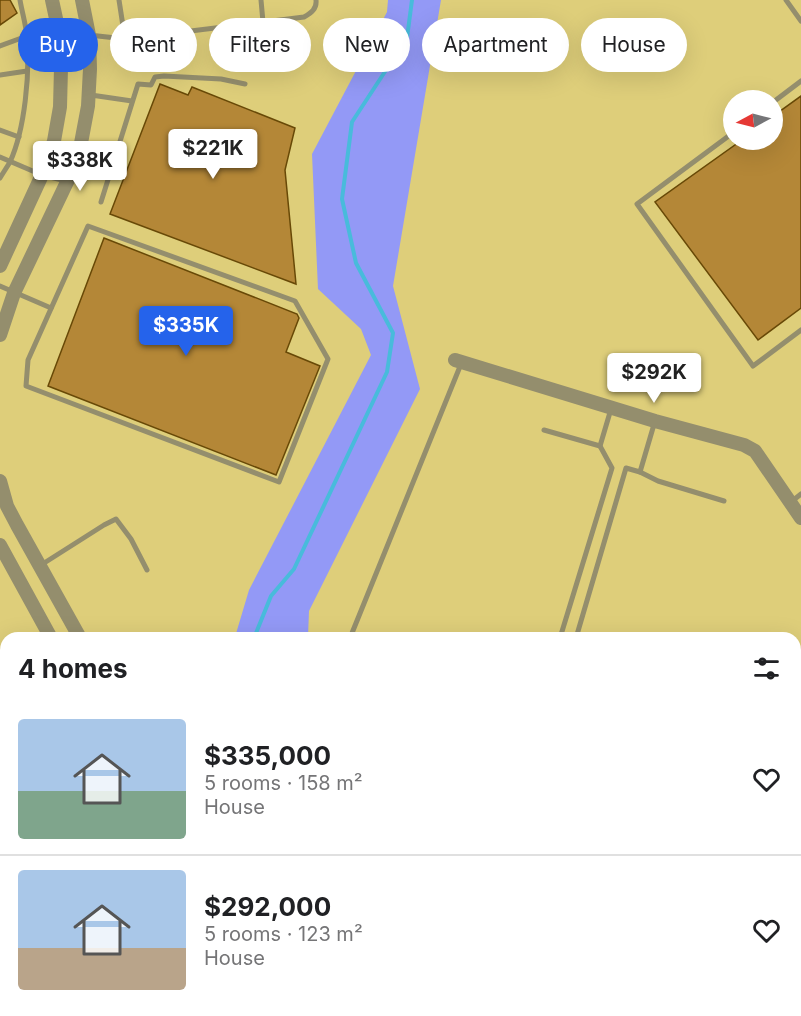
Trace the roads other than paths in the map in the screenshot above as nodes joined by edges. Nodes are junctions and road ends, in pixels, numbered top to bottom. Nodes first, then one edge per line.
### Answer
1 (20, 0) edge
2 (52, 0) edge
3 (82, 0) edge
4 (119, 0) edge
5 (261, 0) edge
6 (316, 0) edge
7 (786, 0) edge
8 (24, 18) edge
9 (56, 18) edge
10 (86, 18) edge
11 (122, 18) edge
12 (263, 18) edge
13 (296, 18) edge
14 (801, 21) edge
15 (18, 39) edge
16 (0, 46) edge
17 (20, 72) edge
18 (27, 72) edge
19 (60, 72) edge
20 (89, 72) edge
21 (0, 75) edge
22 (801, 81) edge
23 (245, 84) dead end
24 (89, 94) junction
25 (783, 95) edge
26 (132, 101) junction
27 (0, 130) edge
28 (19, 137) junction
29 (723, 140) edge
30 (0, 157) edge
31 (78, 159) junction
32 (10, 162) junction
33 (110, 171) junction
34 (42, 175) junction
35 (0, 178) edge
36 (68, 181) junction
37 (101, 202) dead end
38 (0, 266) edge
39 (0, 286) edge
40 (14, 293) junction
41 (51, 308) junction
42 (801, 330) edge
43 (0, 335) edge
44 (458, 361) joint
45 (612, 407) junction
46 (656, 420) junction
47 (544, 430) dead end
48 (600, 446) junction
49 (640, 472) junction
50 (0, 481) edge
51 (795, 498) edge
52 (724, 501) dead end
53 (801, 518) edge
54 (0, 544) edge
55 (40, 566) junction
56 (147, 570) dead end
57 (54, 591) junction
58 (31, 603) junction
59 (48, 632) edge
60 (77, 632) edge
61 (352, 632) edge
62 (562, 632) edge
63 (578, 632) edge

1 - 8 lane
2 - 9 street
3 - 10 street
4 - 11 lane
5 - 12 lane
6 - 13 lane
7 - 14 lane
15 - 16 lane
17 - 21 lane
18 - 28 lane
19 - 34 street
20 - 24 street
22 - 25 lane
23 - 26 lane
24 - 26 lane
24 - 31 street
26 - 33 lane
27 - 28 lane
28 - 32 lane
29 - 42 lane
30 - 32 lane
31 - 33 lane
31 - 36 street
32 - 34 lane
32 - 35 lane
33 - 37 lane
34 - 36 lane
34 - 38 street
36 - 40 street
39 - 40 lane
40 - 41 lane
40 - 43 street
41 - 41 lane
44 - 45 street
44 - 61 lane
45 - 46 street
45 - 48 lane
46 - 49 lane
46 - 51 street
47 - 48 lane
48 - 62 lane
49 - 52 lane
49 - 63 lane
50 - 55 street
51 - 53 street
54 - 58 street
55 - 56 lane
55 - 57 street
57 - 58 street
57 - 60 street
58 - 59 street

